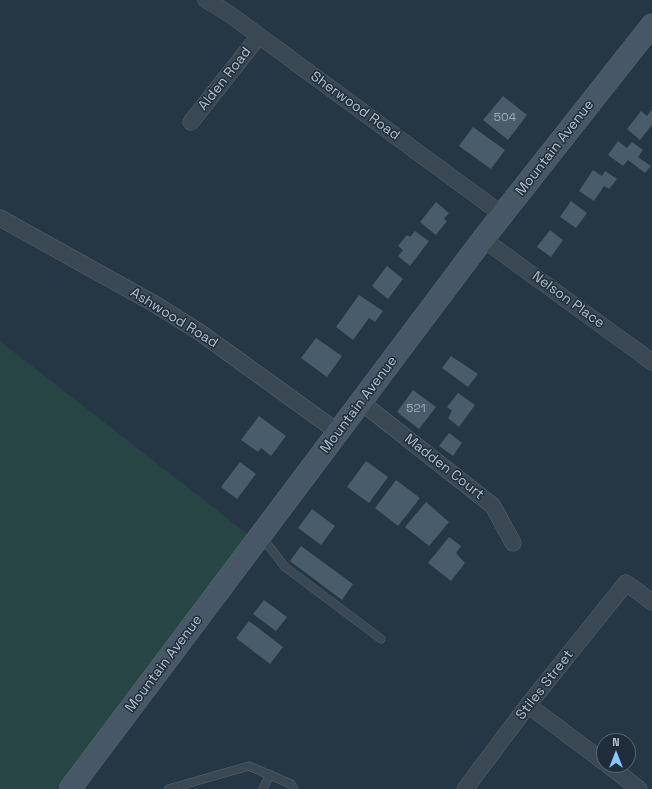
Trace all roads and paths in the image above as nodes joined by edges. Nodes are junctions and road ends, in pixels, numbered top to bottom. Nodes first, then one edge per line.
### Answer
1 (206, 0) edge
2 (652, 25) edge
3 (259, 36) junction
4 (191, 122) dead end
5 (503, 215) junction
6 (0, 218) edge
7 (483, 239) junction
8 (652, 362) edge
9 (361, 402) junction
10 (338, 432) junction
11 (260, 536) junction
12 (513, 543) dead end
13 (652, 602) edge
14 (381, 638) dead end
15 (528, 705) junction
16 (596, 756) edge
17 (618, 773) edge
18 (270, 774) junction
19 (70, 789) edge
20 (168, 789) edge
21 (263, 789) edge
22 (294, 789) edge
23 (465, 789) edge
24 (639, 789) edge

1 - 3 street, Sherwood Road
2 - 5 street, Mountain Avenue
3 - 4 street, Alden Road
3 - 5 street, Sherwood Road
5 - 7 street, Mountain Avenue
6 - 10 street, Ashwood Road
7 - 8 street, Nelson Place
7 - 9 street, Mountain Avenue
9 - 10 street, Mountain Avenue
9 - 12 street, Madden Court
10 - 11 street, Mountain Avenue
11 - 14 lane
11 - 19 street, Mountain Avenue
13 - 15 street, Stiles Street
15 - 16 street
15 - 23 street, Stiles Street
17 - 24 street
18 - 20 lane
18 - 21 lane
18 - 22 lane

